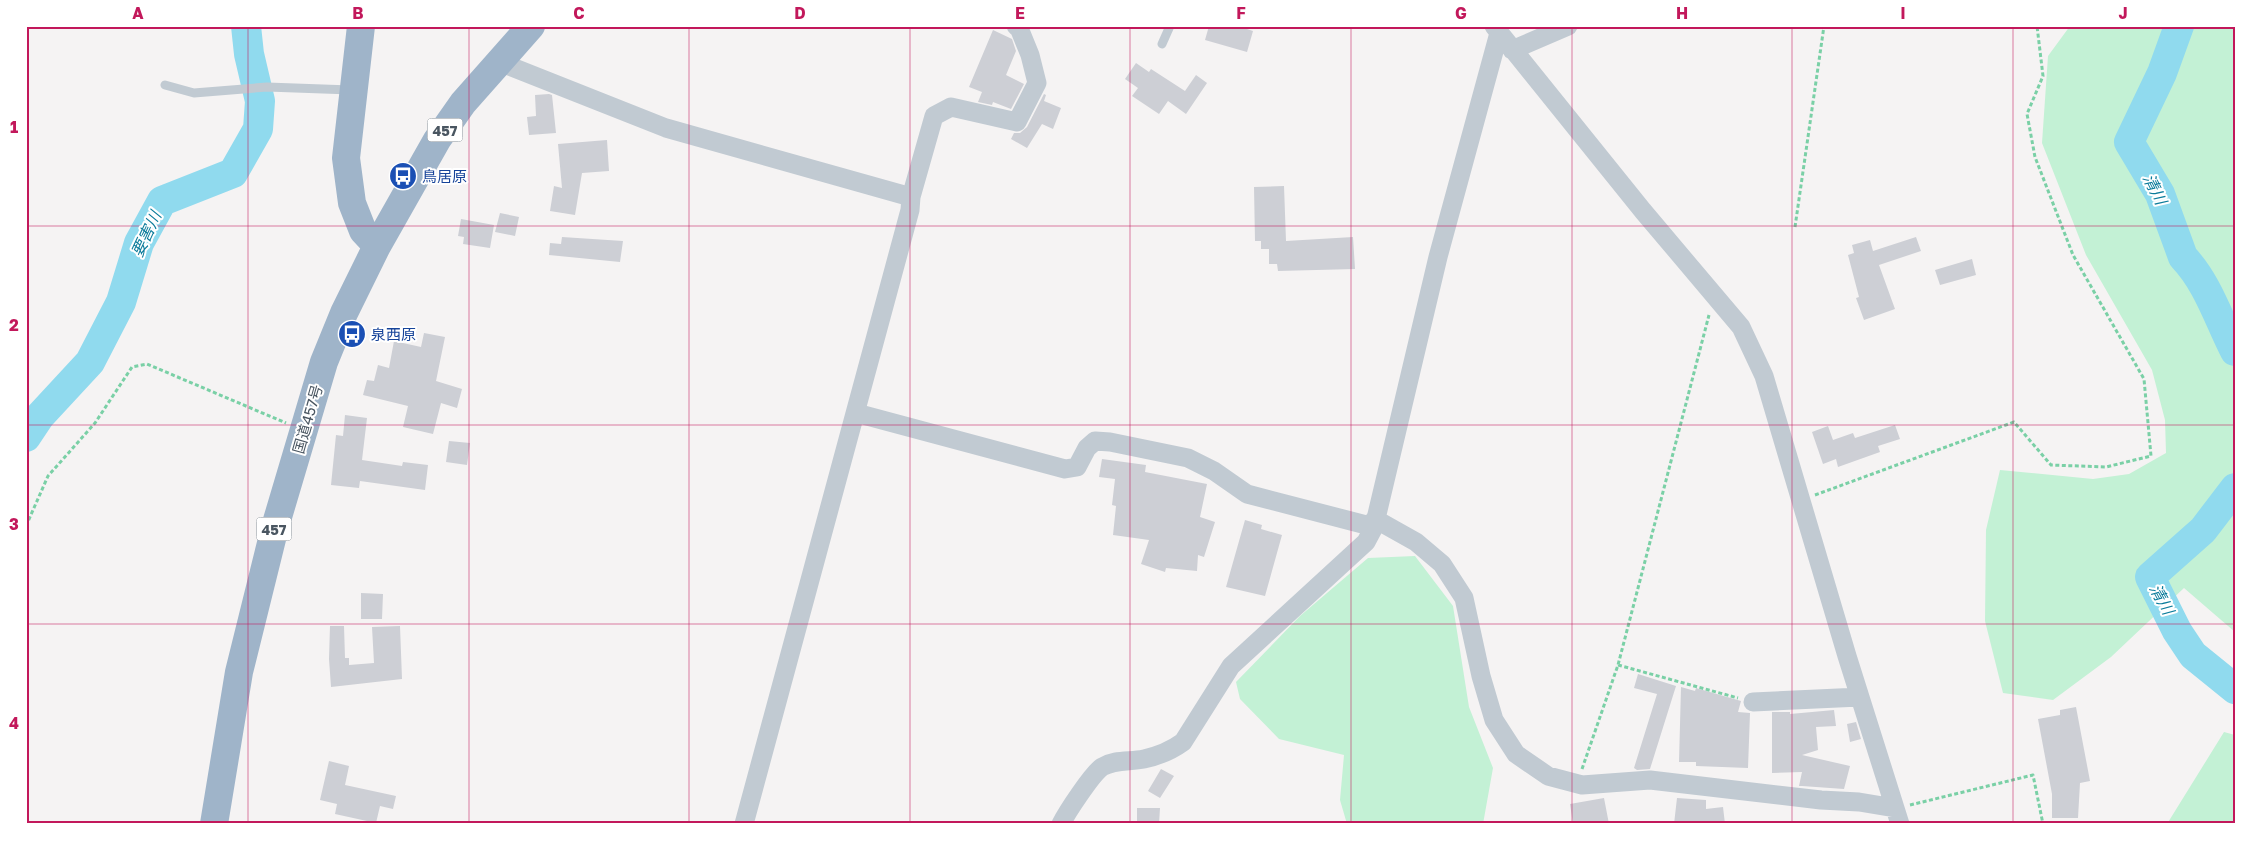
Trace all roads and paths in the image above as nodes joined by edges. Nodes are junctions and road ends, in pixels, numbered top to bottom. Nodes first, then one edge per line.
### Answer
1 (361, 26) edge
2 (531, 26) edge
3 (1016, 26) edge
4 (1170, 26) edge
5 (1568, 26) edge
6 (1824, 26) edge
7 (2037, 26) edge
8 (1496, 30) edge
9 (1162, 44) dead end
10 (1512, 50) junction
11 (499, 62) junction
12 (165, 85) dead end
13 (353, 90) junction
14 (911, 197) junction
15 (1794, 227) dead end
16 (377, 246) junction
17 (1714, 295) junction
18 (856, 413) junction
19 (303, 430) junction
20 (1801, 501) junction
21 (1374, 523) junction
22 (26, 526) edge
23 (1618, 665) junction
24 (1860, 697) junction
25 (1753, 702) joint
26 (1577, 784) junction
27 (1898, 816) edge
28 (214, 824) edge
29 (744, 824) edge
30 (1060, 824) edge
31 (2043, 824) edge

1 - 13 highway
2 - 11 highway, 457
3 - 14 street
4 - 9 lane
5 - 10 street
6 - 15 path
7 - 20 path
8 - 10 street
8 - 21 street
10 - 17 street
11 - 14 street
11 - 16 highway, 457
12 - 13 lane
13 - 16 highway
14 - 18 street
16 - 19 highway, 国道457号 / 457
17 - 20 street
17 - 23 path
18 - 21 street
18 - 29 street
19 - 22 path
19 - 28 highway, 国道457号 / 457
20 - 24 street
21 - 26 street
21 - 30 street
23 - 25 path
23 - 26 path
24 - 25 street
24 - 27 street
26 - 27 street
27 - 31 path

